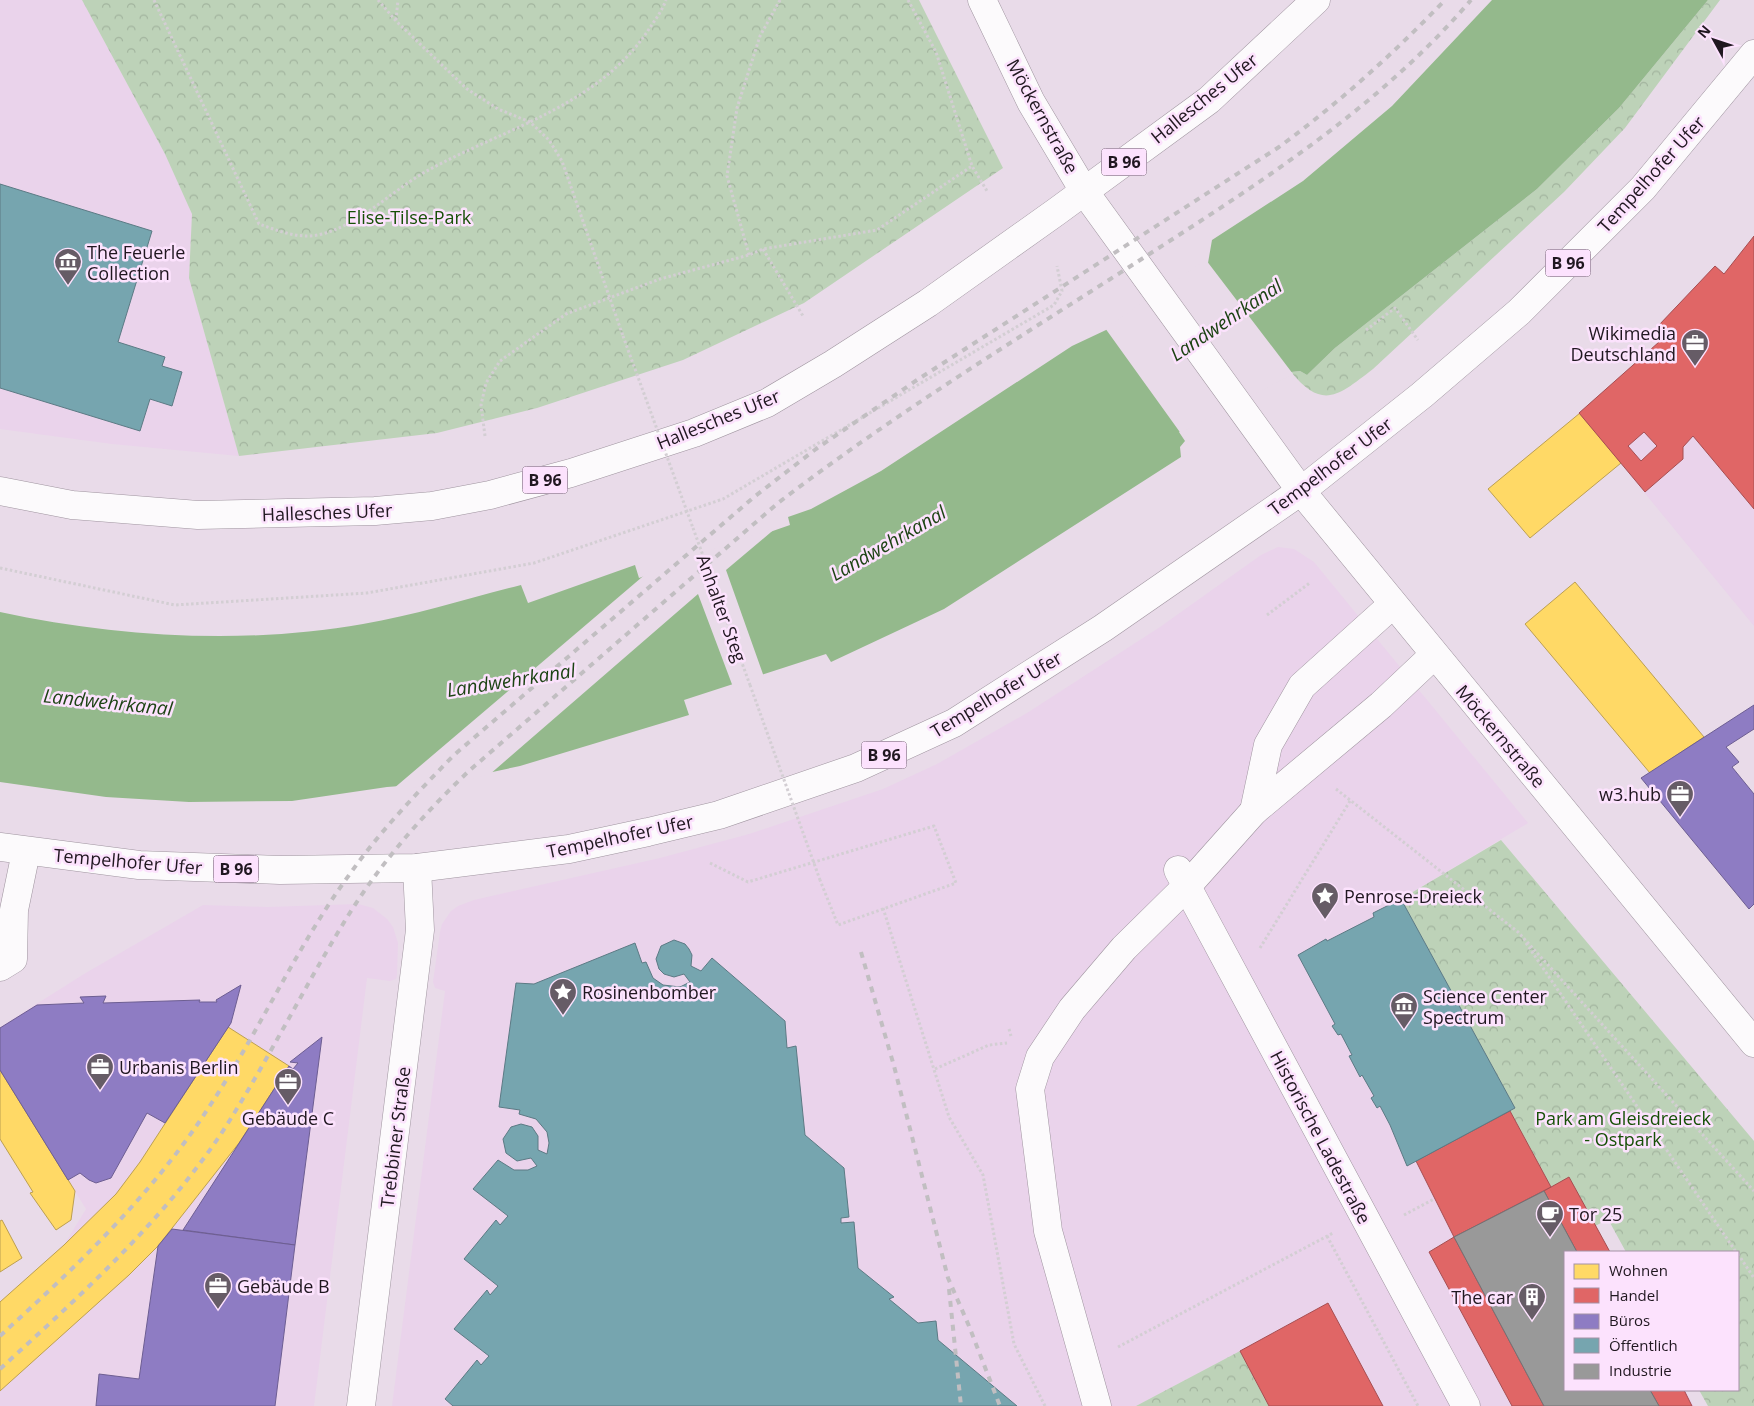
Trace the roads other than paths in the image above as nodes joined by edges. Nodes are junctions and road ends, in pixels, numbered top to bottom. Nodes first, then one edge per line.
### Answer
1 (982, 0) edge
2 (1316, 0) edge
3 (1754, 54) edge
4 (1084, 191) junction
5 (0, 491) edge
6 (1301, 491) junction
7 (1393, 604) junction
8 (1434, 655) junction
9 (1254, 811) junction
10 (13, 849) edge
11 (417, 868) junction
12 (1182, 876) junction
13 (0, 967) edge
14 (1754, 1043) edge
15 (361, 1406) edge
16 (1097, 1406) edge
17 (1466, 1406) edge

1 - 4 street, Möckernstraße
2 - 4 street, Hallesches Ufer / B 96
3 - 6 street, Tempelhofer Ufer / B 96
4 - 5 street, Hallesches Ufer / B 96
4 - 6 street, Möckernstraße
6 - 7 street, Möckernstraße
6 - 11 street, Tempelhofer Ufer / B 96
7 - 8 street, Möckernstraße
7 - 9 street
8 - 9 street
8 - 14 street, Möckernstraße
9 - 12 street
10 - 11 street, Tempelhofer Ufer / B 96
10 - 13 street
11 - 15 street, Trebbiner Straße
12 - 16 street
12 - 17 street, Historische Ladestraße

